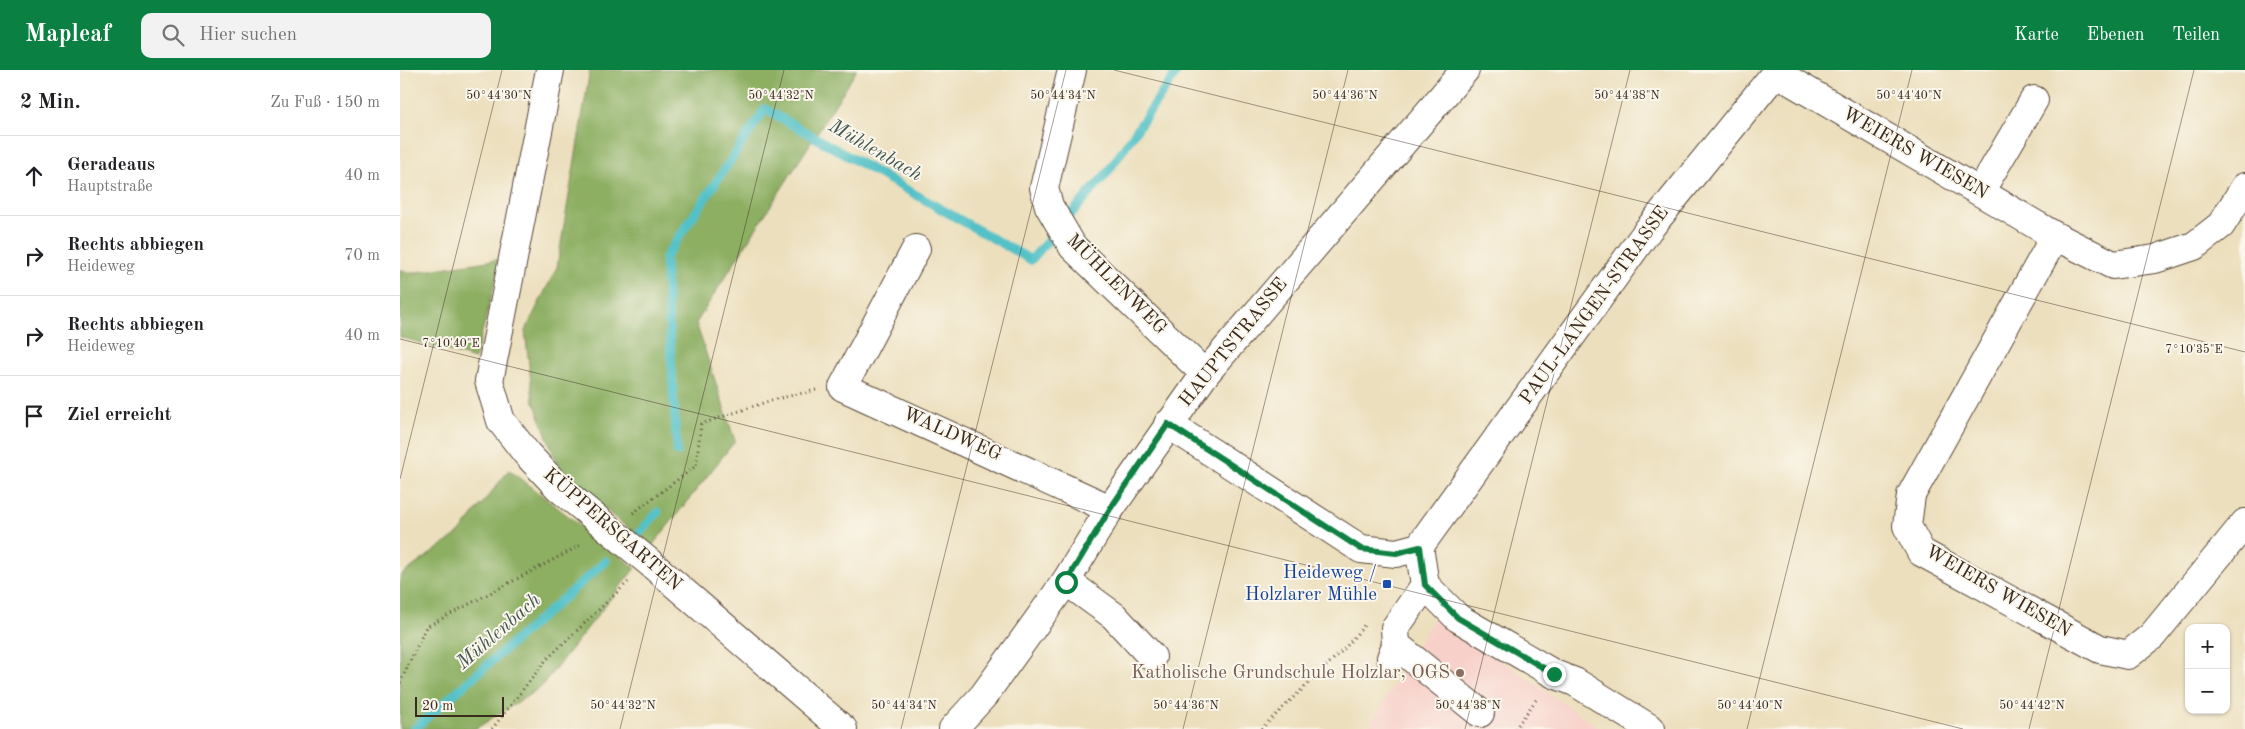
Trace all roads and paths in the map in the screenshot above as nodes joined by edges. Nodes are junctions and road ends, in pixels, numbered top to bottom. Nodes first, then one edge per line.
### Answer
1 (550, 70) edge
2 (1072, 70) edge
3 (1465, 70) edge
4 (1776, 71) edge
5 (2034, 100) dead end
6 (2245, 187) edge
7 (1980, 192) junction
8 (2055, 236) junction
9 (916, 249) dead end
10 (1205, 374) junction
11 (1168, 424) junction
12 (1110, 509) junction
13 (2245, 522) edge
14 (1420, 547) junction
15 (649, 562) junction
16 (1066, 582) junction
17 (1425, 585) junction
18 (1368, 620) dead end
19 (1152, 657) dead end
20 (1554, 674) junction
21 (1480, 713) dead end
22 (492, 729) edge
23 (842, 729) edge
24 (953, 729) edge
25 (1261, 729) edge
26 (1514, 729) edge
27 (1651, 729) edge

1 - 15 street, KÜPPERSGARTEN
2 - 10 street, MÜHLENWEG
3 - 10 street, HAUPTSTRASSE
4 - 7 street, WEIERS WIESEN
4 - 14 street, PAUL-LANGEN-STRASSE
5 - 7 street
6 - 8 street, WEIERS WIESEN
7 - 8 street, WEIERS WIESEN
8 - 13 street, WEIERS WIESEN
9 - 12 street, WALDWEG
10 - 11 street, HAUPTSTRASSE
11 - 12 street, HAUPTSTRASSE
11 - 14 street
12 - 16 street, HAUPTSTRASSE
14 - 17 street
15 - 22 path
15 - 23 street, KÜPPERSGARTEN
16 - 19 street
16 - 24 street, HAUPTSTRASSE
17 - 20 street
17 - 21 street
18 - 25 path
20 - 26 path
20 - 27 street

